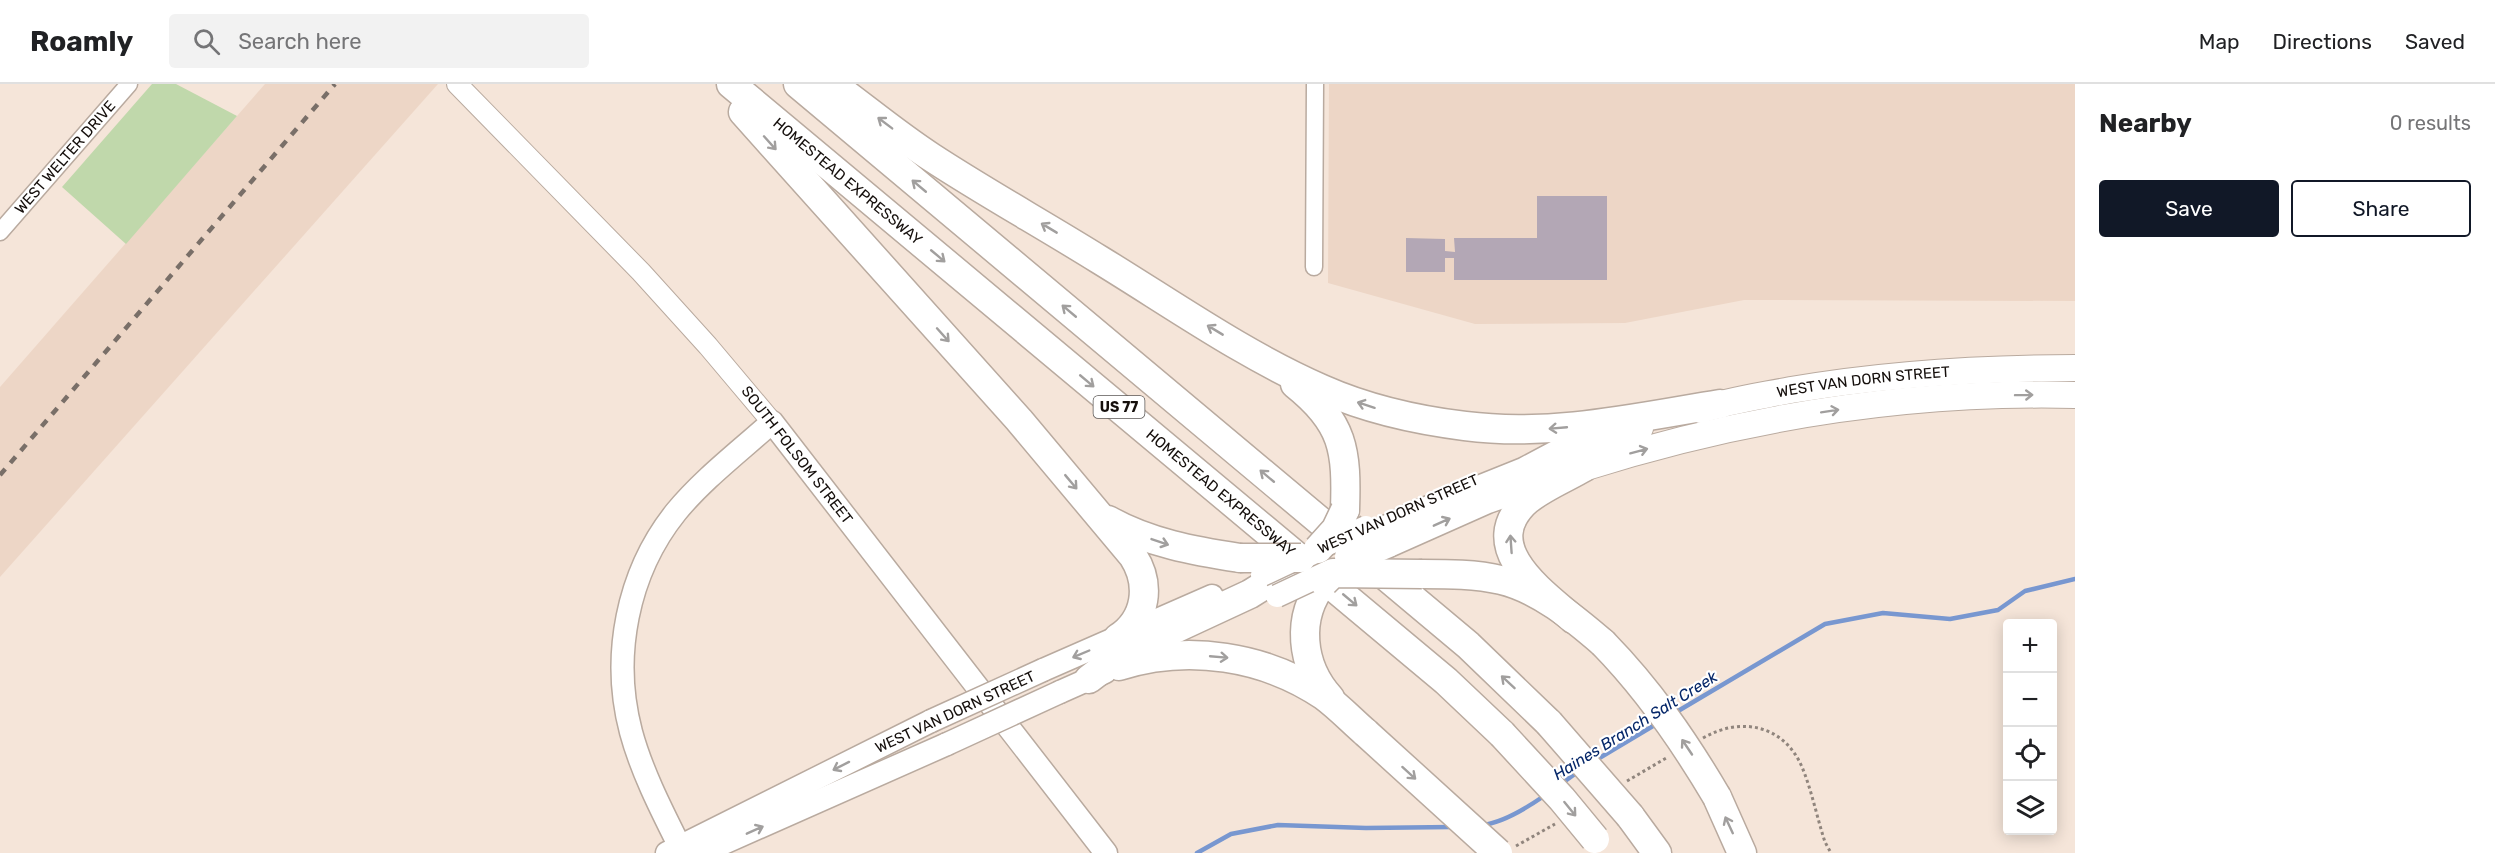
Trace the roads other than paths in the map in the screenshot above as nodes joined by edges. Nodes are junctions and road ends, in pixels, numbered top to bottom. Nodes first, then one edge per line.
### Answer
1 (129, 84) edge
2 (457, 84) edge
3 (717, 84) edge
4 (731, 84) edge
5 (798, 84) edge
6 (832, 84) edge
7 (1315, 84) edge
8 (0, 232) edge
9 (1314, 267) dead end
10 (1265, 360) junction
11 (2075, 368) edge
12 (2075, 395) edge
13 (1720, 404) junction
14 (772, 422) junction
15 (1577, 458) junction
16 (1090, 505) junction
17 (1316, 560) junction
18 (1573, 619) junction
19 (1119, 652) junction
20 (1089, 680) junction
21 (1344, 713) junction
22 (1600, 846) edge
23 (1103, 850) edge
24 (676, 851) edge
25 (701, 853) edge
26 (1498, 853) edge
27 (1657, 853) edge
28 (1742, 853) edge

1 - 8 street, WEST WELTER DRIVE
2 - 14 street, SOUTH FOLSOM STREET
3 -> 16 highway
4 -> 22 highway, HOMESTEAD EXPRESSWAY / US 77, bridge
27 -> 5 highway, US 77, bridge
10 -> 6 highway
7 - 9 street
13 -> 10 highway
10 - 17 highway
11 - 13 main road, WEST VAN DORN STREET
15 -> 12 main road, WEST VAN DORN STREET
13 - 15 main road, WEST VAN DORN STREET
14 - 23 main road, SOUTH FOLSOM STREET
14 - 24 main road
15 - 17 highway
18 -> 15 highway
16 -> 17 highway
16 - 19 highway
17 - 18 highway, bridge
17 - 19 main road, WEST VAN DORN STREET
17 - 20 highway
17 - 21 highway, bridge
28 -> 18 highway, bridge
19 - 20 main road, WEST VAN DORN STREET
19 -> 21 highway
19 -> 24 main road, WEST VAN DORN STREET, bridge
25 -> 20 main road, WEST VAN DORN STREET, bridge
21 -> 26 highway, bridge

